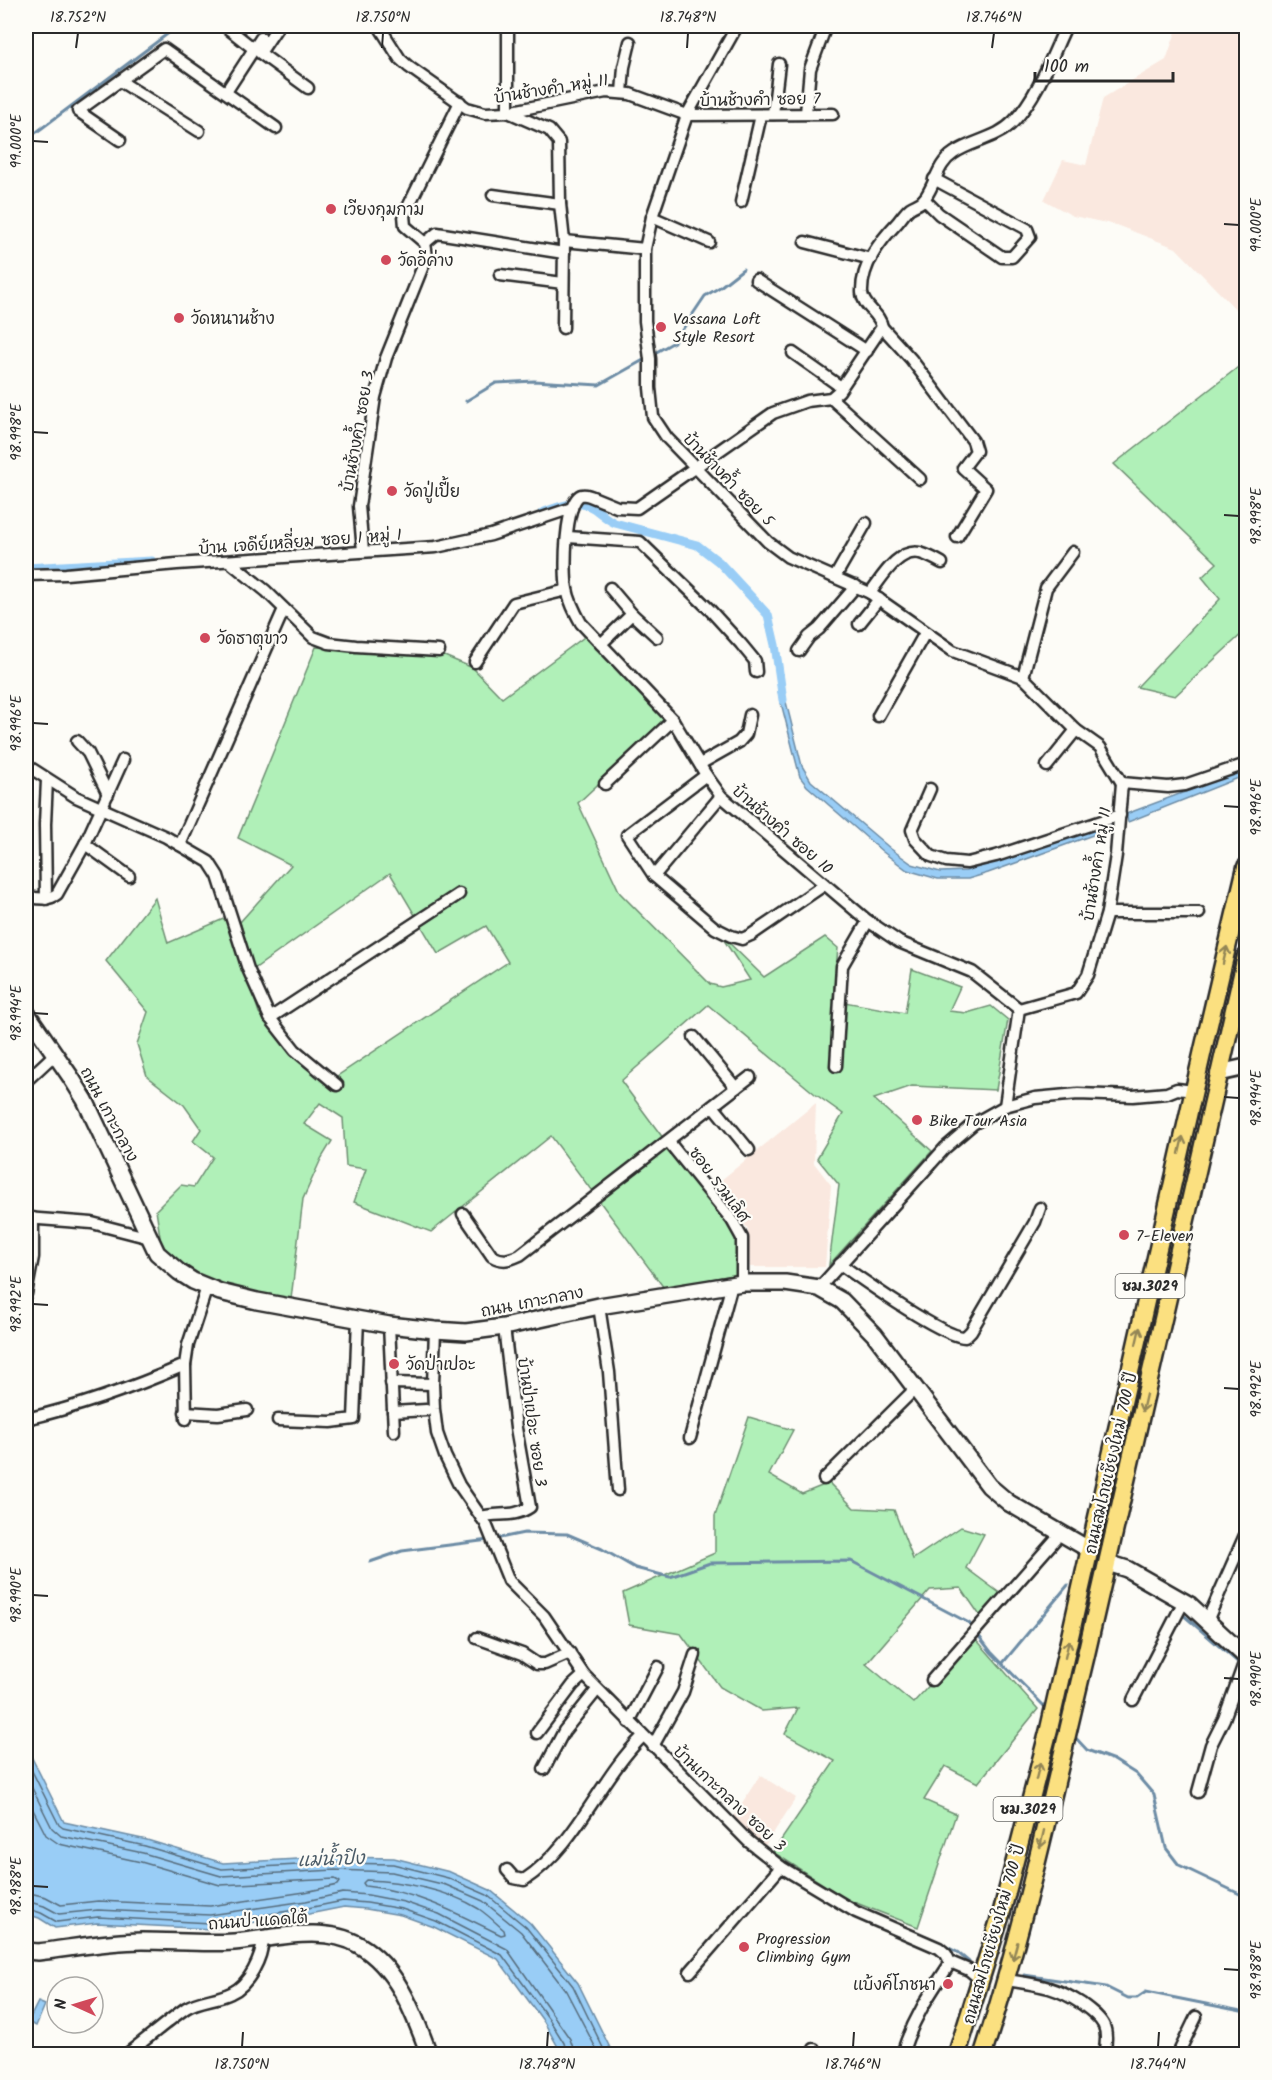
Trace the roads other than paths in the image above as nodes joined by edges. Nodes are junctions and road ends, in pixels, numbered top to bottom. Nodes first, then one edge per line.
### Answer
1 (225, 26) edge
2 (270, 26) edge
3 (278, 26) edge
4 (379, 26) edge
5 (508, 26) edge
6 (737, 26) edge
7 (826, 26) edge
8 (1066, 26) edge
9 (630, 42) dead end
10 (254, 49) junction
11 (779, 64) dead end
12 (120, 81) junction
13 (308, 88) dead end
14 (226, 92) junction
15 (622, 93) junction
16 (460, 102) junction
17 (508, 112) junction
18 (806, 113) junction
19 (773, 114) junction
20 (833, 114) dead end
21 (687, 115) junction
22 (761, 115) junction
23 (276, 128) dead end
24 (199, 131) dead end
25 (120, 140) dead end
26 (934, 178) junction
27 (493, 195) dead end
28 (924, 200) junction
29 (741, 202) dead end
30 (560, 204) junction
31 (652, 217) junction
32 (564, 241) junction
33 (709, 242) dead end
34 (805, 242) dead end
35 (425, 243) junction
36 (645, 249) junction
37 (564, 253) junction
38 (871, 259) junction
39 (500, 275) dead end
40 (756, 280) dead end
41 (563, 284) junction
42 (882, 327) junction
43 (563, 328) dead end
44 (867, 351) junction
45 (793, 353) dead end
46 (841, 387) junction
47 (831, 398) junction
48 (696, 466) junction
49 (920, 479) dead end
50 (573, 505) junction
51 (866, 523) dead end
52 (568, 537) junction
53 (957, 537) dead end
54 (363, 548) junction
55 (1073, 552) dead end
56 (230, 562) junction
57 (942, 563) dead end
58 (26, 575) edge
59 (836, 577) junction
60 (856, 586) junction
61 (610, 588) dead end
62 (567, 590) junction
63 (874, 596) junction
64 (284, 609) junction
65 (632, 614) junction
66 (859, 624) dead end
67 (925, 633) junction
68 (657, 638) dead end
69 (601, 644) junction
70 (439, 651) dead end
71 (799, 651) dead end
72 (475, 662) dead end
73 (756, 672) dead end
74 (1023, 676) junction
75 (750, 715) dead end
76 (878, 716) dead end
77 (673, 720) junction
78 (1076, 730) junction
79 (78, 741) dead end
80 (123, 760) dead end
81 (699, 764) junction
82 (1246, 764) edge
83 (26, 765) edge
84 (1047, 766) dead end
85 (706, 775) junction
86 (47, 780) junction
87 (1122, 783) junction
88 (605, 784) dead end
89 (930, 789) dead end
90 (108, 794) junction
91 (721, 796) junction
92 (102, 809) junction
93 (1120, 815) junction
94 (85, 844) junction
95 (180, 845) junction
96 (1246, 867) edge
97 (129, 876) dead end
98 (654, 876) junction
99 (824, 885) junction
100 (459, 894) dead end
101 (26, 897) edge
102 (46, 899) junction
103 (1107, 913) junction
104 (1199, 913) dead end
105 (868, 921) junction
106 (1246, 957) edge
107 (1019, 1009) junction
108 (26, 1012) edge
109 (270, 1018) junction
110 (694, 1037) dead end
111 (55, 1054) junction
112 (836, 1066) dead end
113 (1246, 1067) edge
114 (1219, 1073) junction
115 (750, 1077) dead end
116 (26, 1081) edge
117 (337, 1085) dead end
118 (736, 1088) junction
119 (1194, 1091) junction
120 (712, 1106) junction
121 (1005, 1106) junction
122 (668, 1141) junction
123 (749, 1150) dead end
124 (1040, 1208) dead end
125 (463, 1214) dead end
126 (29, 1218) edge
127 (141, 1218) junction
128 (122, 1231) junction
129 (150, 1238) junction
130 (840, 1264) junction
131 (737, 1283) junction
132 (207, 1287) junction
133 (819, 1288) junction
134 (26, 1294) edge
135 (599, 1306) junction
136 (358, 1319) junction
137 (388, 1324) junction
138 (504, 1327) junction
139 (435, 1330) junction
140 (184, 1365) junction
141 (391, 1383) junction
142 (433, 1384) junction
143 (915, 1389) junction
144 (247, 1410) dead end
145 (426, 1410) dead end
146 (393, 1412) junction
147 (26, 1419) edge
148 (278, 1420) dead end
149 (394, 1431) dead end
150 (690, 1438) dead end
151 (824, 1479) dead end
152 (618, 1490) dead end
153 (481, 1517) junction
154 (1061, 1533) junction
155 (1246, 1533) edge
156 (1090, 1550) junction
157 (1108, 1563) junction
158 (1184, 1601) junction
159 (1207, 1621) junction
160 (477, 1638) dead end
161 (570, 1653) junction
162 (695, 1655) dead end
163 (1244, 1662) edge
164 (658, 1667) dead end
165 (584, 1675) junction
166 (932, 1680) dead end
167 (597, 1690) junction
168 (1133, 1700) dead end
169 (629, 1722) junction
170 (537, 1733) dead end
171 (643, 1736) junction
172 (653, 1746) junction
173 (544, 1769) dead end
174 (1198, 1792) dead end
175 (781, 1867) junction
176 (507, 1870) dead end
177 (263, 1939) junction
178 (26, 1951) edge
179 (950, 1962) junction
180 (690, 1972) dead end
181 (981, 1980) junction
182 (1007, 1980) junction
183 (973, 2005) junction
184 (997, 2011) junction
185 (1196, 2017) dead end
186 (427, 2054) edge
187 (127, 2055) edge
188 (902, 2055) edge
189 (949, 2055) edge
190 (957, 2055) edge
191 (983, 2055) edge
192 (992, 2055) edge
193 (1104, 2055) edge
194 (1178, 2055) edge

1 - 10 street
2 - 10 street
3 - 13 street
4 - 16 street, บ้านช้างคำ หมู่ 11
5 - 17 street
6 - 21 street, บ้านช้างค้ำ ซอย 5
7 - 18 street
8 - 26 street
9 - 15 street
10 - 14 street
11 - 19 street
12 - 14 street
12 - 24 street
12 - 25 street
14 - 23 street
15 - 17 street, บ้านช้างคำ หมู่ 11
15 - 21 street, บ้านช้างคำ หมู่ 11
16 - 17 street, บ้านช้างคำ หมู่ 11
16 - 35 street
17 - 30 street
18 - 19 street, บ้านช้างคำ ซอย 7
18 - 20 street, บ้านช้างคำ ซอย 7
19 - 22 street, บ้านช้างคำ ซอย 7
21 - 22 street, บ้านช้างคำ ซอย 7
21 - 31 street, บ้านช้างค้ำ ซอย 5
22 - 29 street
26 - 28 street
26 - 28 street
27 - 30 street
28 - 38 street
30 - 32 street
31 - 33 street
31 - 36 street, บ้านช้างค้ำ ซอย 5
32 - 36 street
32 - 37 street
34 - 38 street
35 - 37 street
35 - 54 street, บ้านช้างค้ำ ซอย 3
36 - 48 street, บ้านช้างค้ำ ซอย 5
37 - 41 street
38 - 42 street
39 - 41 street
40 - 44 street
41 - 43 street
42 - 44 street
42 - 53 street
44 - 46 street
45 - 46 street
46 - 47 street
47 - 48 street
47 - 49 street
48 - 50 street
48 - 59 street, บ้านช้างค้ำ ซอย 5
50 - 52 street, บ้านช้างคำ ซอย 10
50 - 54 street, บ้าน เจดีย์เหลี่ยม ซอย 1 หมู่ 1
51 - 59 street
52 - 62 street, บ้านช้างคำ ซอย 10
52 - 73 street
54 - 56 street, บ้าน เจดีย์เหลี่ยม ซอย 1 หมู่ 1
55 - 74 street
56 - 58 street, บ้าน เจดีย์เหลี่ยม ซอย 1 หมู่ 1
56 - 64 street
57 - 63 street
59 - 60 street, บ้านช้างค้ำ ซอย 5
60 - 63 street, บ้านช้างค้ำ ซอย 5
60 - 71 street
61 - 65 street
62 - 69 street, บ้านช้างคำ ซอย 10
62 - 72 street
63 - 66 street
63 - 67 street, บ้านช้างค้ำ ซอย 5
64 - 70 street
64 - 95 street
65 - 68 street
65 - 69 street
67 - 74 street, บ้านช้างค้ำ ซอย 5
67 - 76 street
69 - 77 street, บ้านช้างคำ ซอย 10
74 - 78 street, บ้านช้างค้ำ ซอย 5
75 - 81 street
77 - 81 street, บ้านช้างคำ ซอย 10
77 - 88 street
78 - 84 street
78 - 87 street, บ้านช้างค้ำ ซอย 5
79 - 90 street
80 - 90 street
81 - 85 street, บ้านช้างคำ ซอย 10
82 - 87 street
83 - 86 street
85 - 91 street, บ้านช้างคำ ซอย 10
85 - 98 street
86 - 92 street
86 - 102 street
87 - 93 street, บ้านช้างค้ำ หมู่ 11
89 - 93 street
90 - 92 street
91 - 98 street
91 - 99 street, บ้านช้างคำ ซอย 10
92 - 94 street
92 - 95 street
93 - 103 street, บ้านช้างค้ำ หมู่ 11
94 - 97 street
94 - 102 street
95 - 109 street
119 -> 96 main road, ถนนสมโภชเชียงใหม่ 700 ปี / ชม.3029
98 - 99 street
99 - 105 street, บ้านช้างคำ ซอย 10
100 - 109 street
101 - 102 street
103 - 104 street
103 - 107 street, บ้านช้างค้ำ หมู่ 11
105 - 107 street, บ้านช้างคำ ซอย 10
105 - 112 street
106 - 114 main road, ถนนสมโภชเชียงใหม่ 700 ปี / ชม.3029
107 - 121 street
108 - 111 street, ถนน เกาะกลาง
109 - 117 street
110 - 118 street
111 - 116 street
111 - 127 street, ถนน เกาะกลาง
113 - 114 street
114 -> 157 main road, ถนนสมโภชเชียงใหม่ 700 ปี / ชม.3029
115 - 118 street
118 - 120 street
119 - 121 street
156 -> 119 main road, ถนนสมโภชเชียงใหม่ 700 ปี / ชม.3029
120 - 122 street
120 - 123 street
121 - 130 street
122 - 125 street
122 - 131 street, ซอย รวมเลิศ
124 - 130 street
126 - 128 street
126 - 134 street
127 - 128 street
127 - 129 street, ถนน เกาะกลาง
128 - 129 street
129 - 132 street, ถนน เกาะกลาง
130 - 133 street
131 - 133 street, ถนน เกาะกลาง
131 - 135 street, ถนน เกาะกลาง
131 - 150 street, ซอย รวมเลิศ
132 - 136 street, ถนน เกาะกลาง
132 - 140 street
133 - 143 street, ถนน เกาะกลาง
135 - 138 street, ถนน เกาะกลาง
135 - 152 street
136 - 137 street, ถนน เกาะกลาง
136 - 148 street
137 - 139 street, ถนน เกาะกลาง
137 - 141 street
138 - 139 street, ถนน เกาะกลาง
138 - 153 street, บ้านป่าเปอะ ซอย 3
139 - 142 street, บ้านเกาะกลาง ซอย 3
140 - 144 street
140 - 147 street
141 - 142 street
141 - 146 street
142 - 153 street, บ้านเกาะกลาง ซอย 3
143 - 151 street
143 - 154 street, ถนน เกาะกลาง
145 - 146 street
146 - 149 street
153 - 161 street, บ้านเกาะกลาง ซอย 3
154 - 156 street, ถนน เกาะกลาง
154 - 166 street
155 - 159 street
181 -> 156 main road, ถนนสมโภชเชียงใหม่ 700 ปี / ชม.3029
157 - 158 street
157 -> 182 main road, ถนนสมโภชเชียงใหม่ 700 ปี / ชม.3029
158 - 159 street
158 - 168 street
159 - 163 street
160 - 161 street
161 - 165 street, บ้านเกาะกลาง ซอย 3
162 - 172 street
163 - 174 street
164 - 169 street
165 - 167 street, บ้านเกาะกลาง ซอย 3
165 - 170 street
167 - 169 street, บ้านเกาะกลาง ซอย 3
167 - 173 street
169 - 171 street, บ้านเกาะกลาง ซอย 3
171 - 172 street, บ้านเกาะกลาง ซอย 3
171 - 176 street
172 - 175 street, บ้านเกาะกลาง ซอย 3
175 - 179 street, บ้านเกาะกลาง ซอย 3
175 - 180 street
177 - 178 street, ถนนป่าแดดใต้
177 - 186 street, ถนนป่าแดดใต้
177 - 187 street
179 - 181 street, บ้านเกาะกลาง ซอย 3
179 - 188 street
181 - 183 main road, ถนนสมโภชเชียงใหม่ 700 ปี / ชม.3029
182 - 184 main road, ถนนสมโภชเชียงใหม่ 700 ปี / ชม.3029
182 - 193 street
183 - 189 main road
183 - 190 main road, ถนนสมโภชเชียงใหม่ 700 ปี / ชม.3029
184 - 191 main road, ถนนสมโภชเชียงใหม่ 700 ปี / ชม.3029
184 - 192 main road
185 - 194 street

